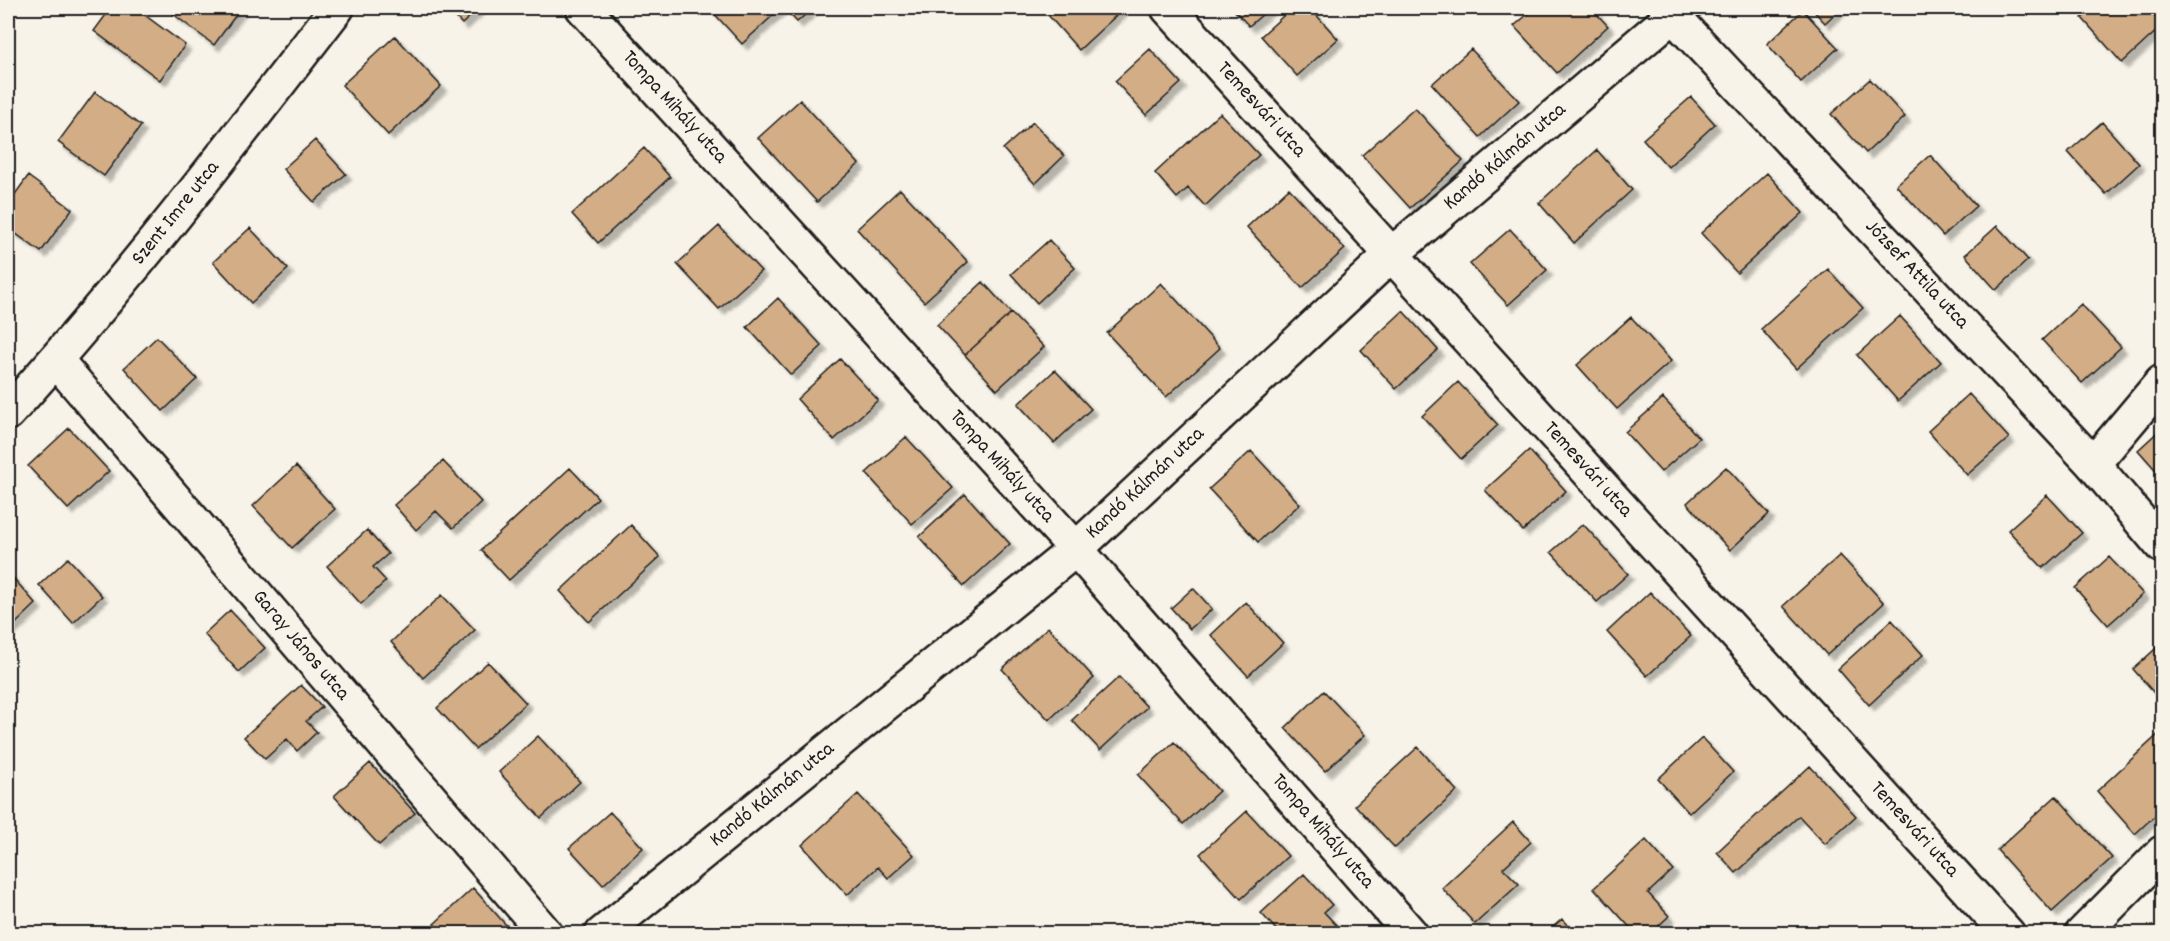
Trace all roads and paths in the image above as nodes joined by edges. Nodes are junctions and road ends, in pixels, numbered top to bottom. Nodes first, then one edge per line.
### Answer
1 (337, 8) edge
2 (583, 8) edge
3 (1168, 8) edge
4 (1669, 11) edge
5 (1394, 254) junction
6 (56, 360) junction
7 (2163, 382) edge
8 (8, 413) edge
9 (2093, 464) junction
10 (2163, 546) edge
11 (1076, 549) junction
12 (2163, 853) edge
13 (546, 933) edge
14 (602, 933) edge
15 (1411, 933) edge
16 (2008, 933) edge
17 (2082, 933) edge

1 - 6 street, Szent Imre utca
2 - 11 street, Tompa Mihály utca
3 - 5 street, Temesvári utca
4 - 5 street, Kandó Kálmán utca
4 - 9 street, József Attila utca
5 - 11 street, Kandó Kálmán utca
5 - 16 street, Temesvári utca
6 - 8 street, Szent Imre utca
6 - 13 street, Garay János utca
7 - 9 street
9 - 10 street, József Attila utca
11 - 14 street, Kandó Kálmán utca
11 - 15 street, Tompa Mihály utca
12 - 17 street

